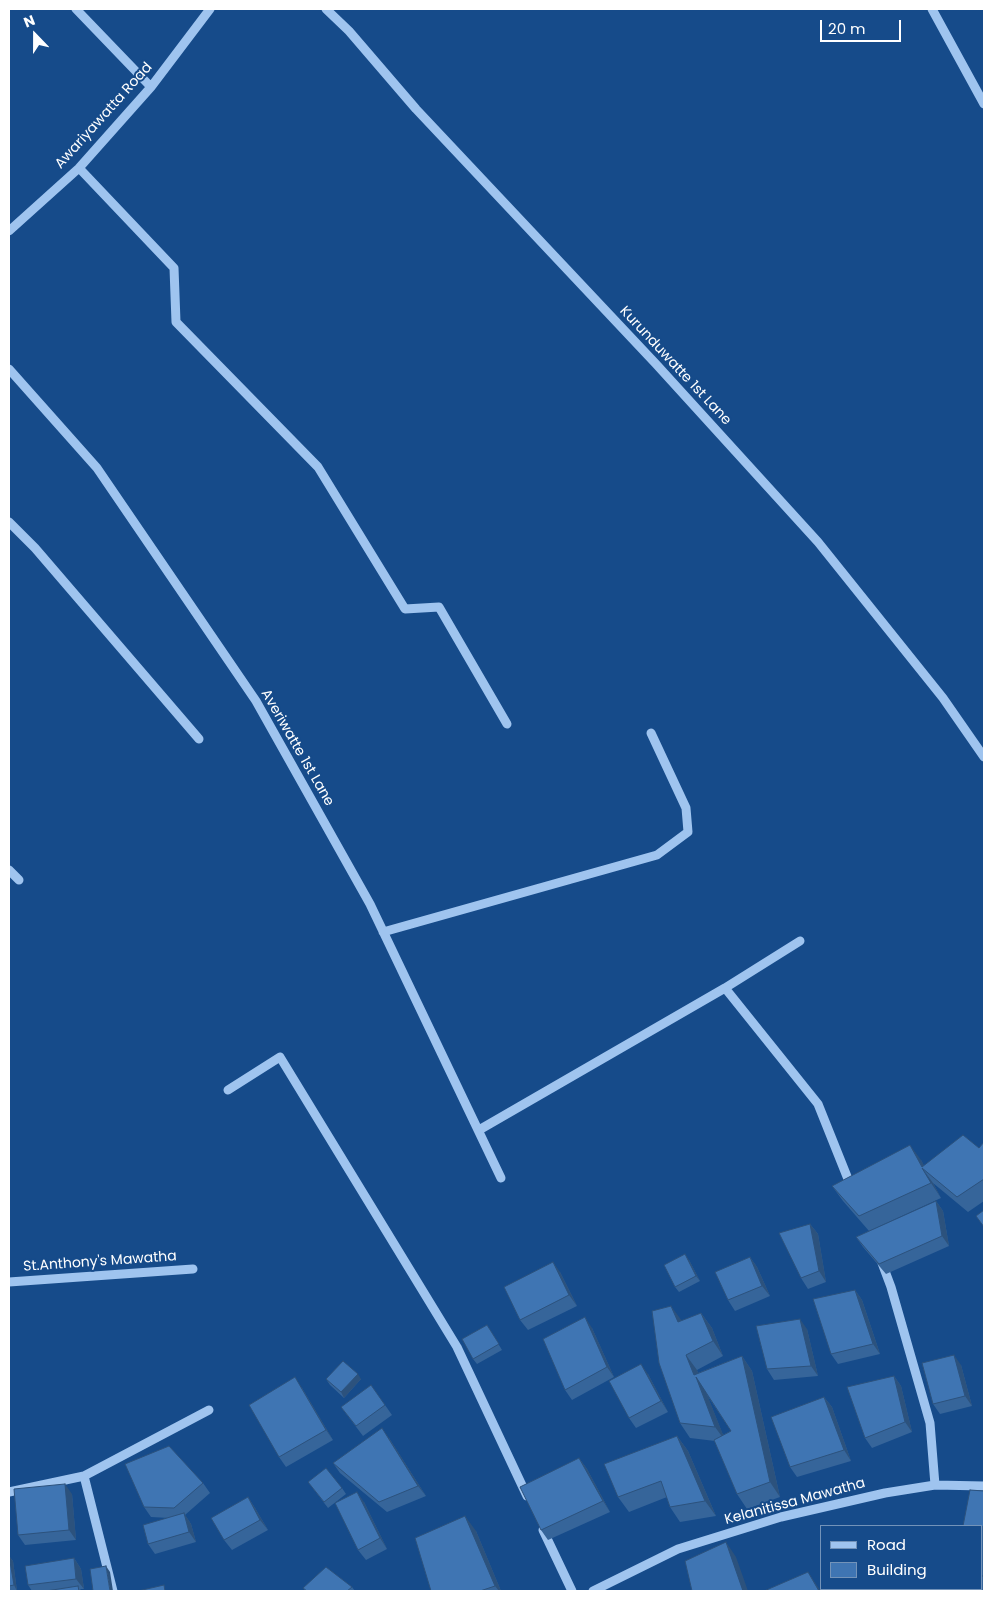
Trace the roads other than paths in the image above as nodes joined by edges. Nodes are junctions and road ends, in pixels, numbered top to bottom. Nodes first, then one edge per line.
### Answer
1 (76, 9) edge
2 (210, 9) edge
3 (326, 9) edge
4 (932, 9) edge
5 (151, 87) junction
6 (984, 104) edge
7 (79, 168) junction
8 (9, 231) edge
9 (9, 370) edge
10 (9, 522) edge
11 (507, 724) dead end
12 (651, 734) dead end
13 (199, 739) dead end
14 (984, 757) edge
15 (9, 870) edge
16 (20, 880) dead end
17 (383, 932) junction
18 (800, 941) dead end
19 (725, 988) junction
20 (228, 1090) dead end
21 (479, 1130) junction
22 (501, 1178) dead end
23 (854, 1195) edge
24 (880, 1257) edge
25 (193, 1269) dead end
26 (9, 1282) edge
27 (209, 1410) dead end
28 (84, 1476) junction
29 (936, 1485) junction
30 (984, 1486) edge
31 (9, 1492) edge
32 (531, 1506) edge
33 (540, 1523) edge
34 (112, 1591) edge
35 (572, 1591) edge
36 (593, 1591) edge

1 - 5 street
2 - 5 street, Awariyawatta Road
3 - 14 street, Kurunduwatte 1st Lane
4 - 6 street
5 - 7 street, Awariyawatta Road
7 - 8 street, Awariyawatta Road
7 - 11 street
9 - 17 street, Averiwatte 1st Lane
10 - 13 street
12 - 17 street
15 - 16 street
17 - 21 street, Averiwatte 1st Lane
18 - 19 street
19 - 21 street
19 - 23 street
20 - 32 street
21 - 22 street, Averiwatte 1st Lane
24 - 29 street
25 - 26 street, St.Anthony's Mawatha
27 - 28 street
28 - 31 street
28 - 34 street
29 - 30 street, Kelanitissa Mawatha
29 - 36 street, Kelanitissa Mawatha
33 - 35 street

